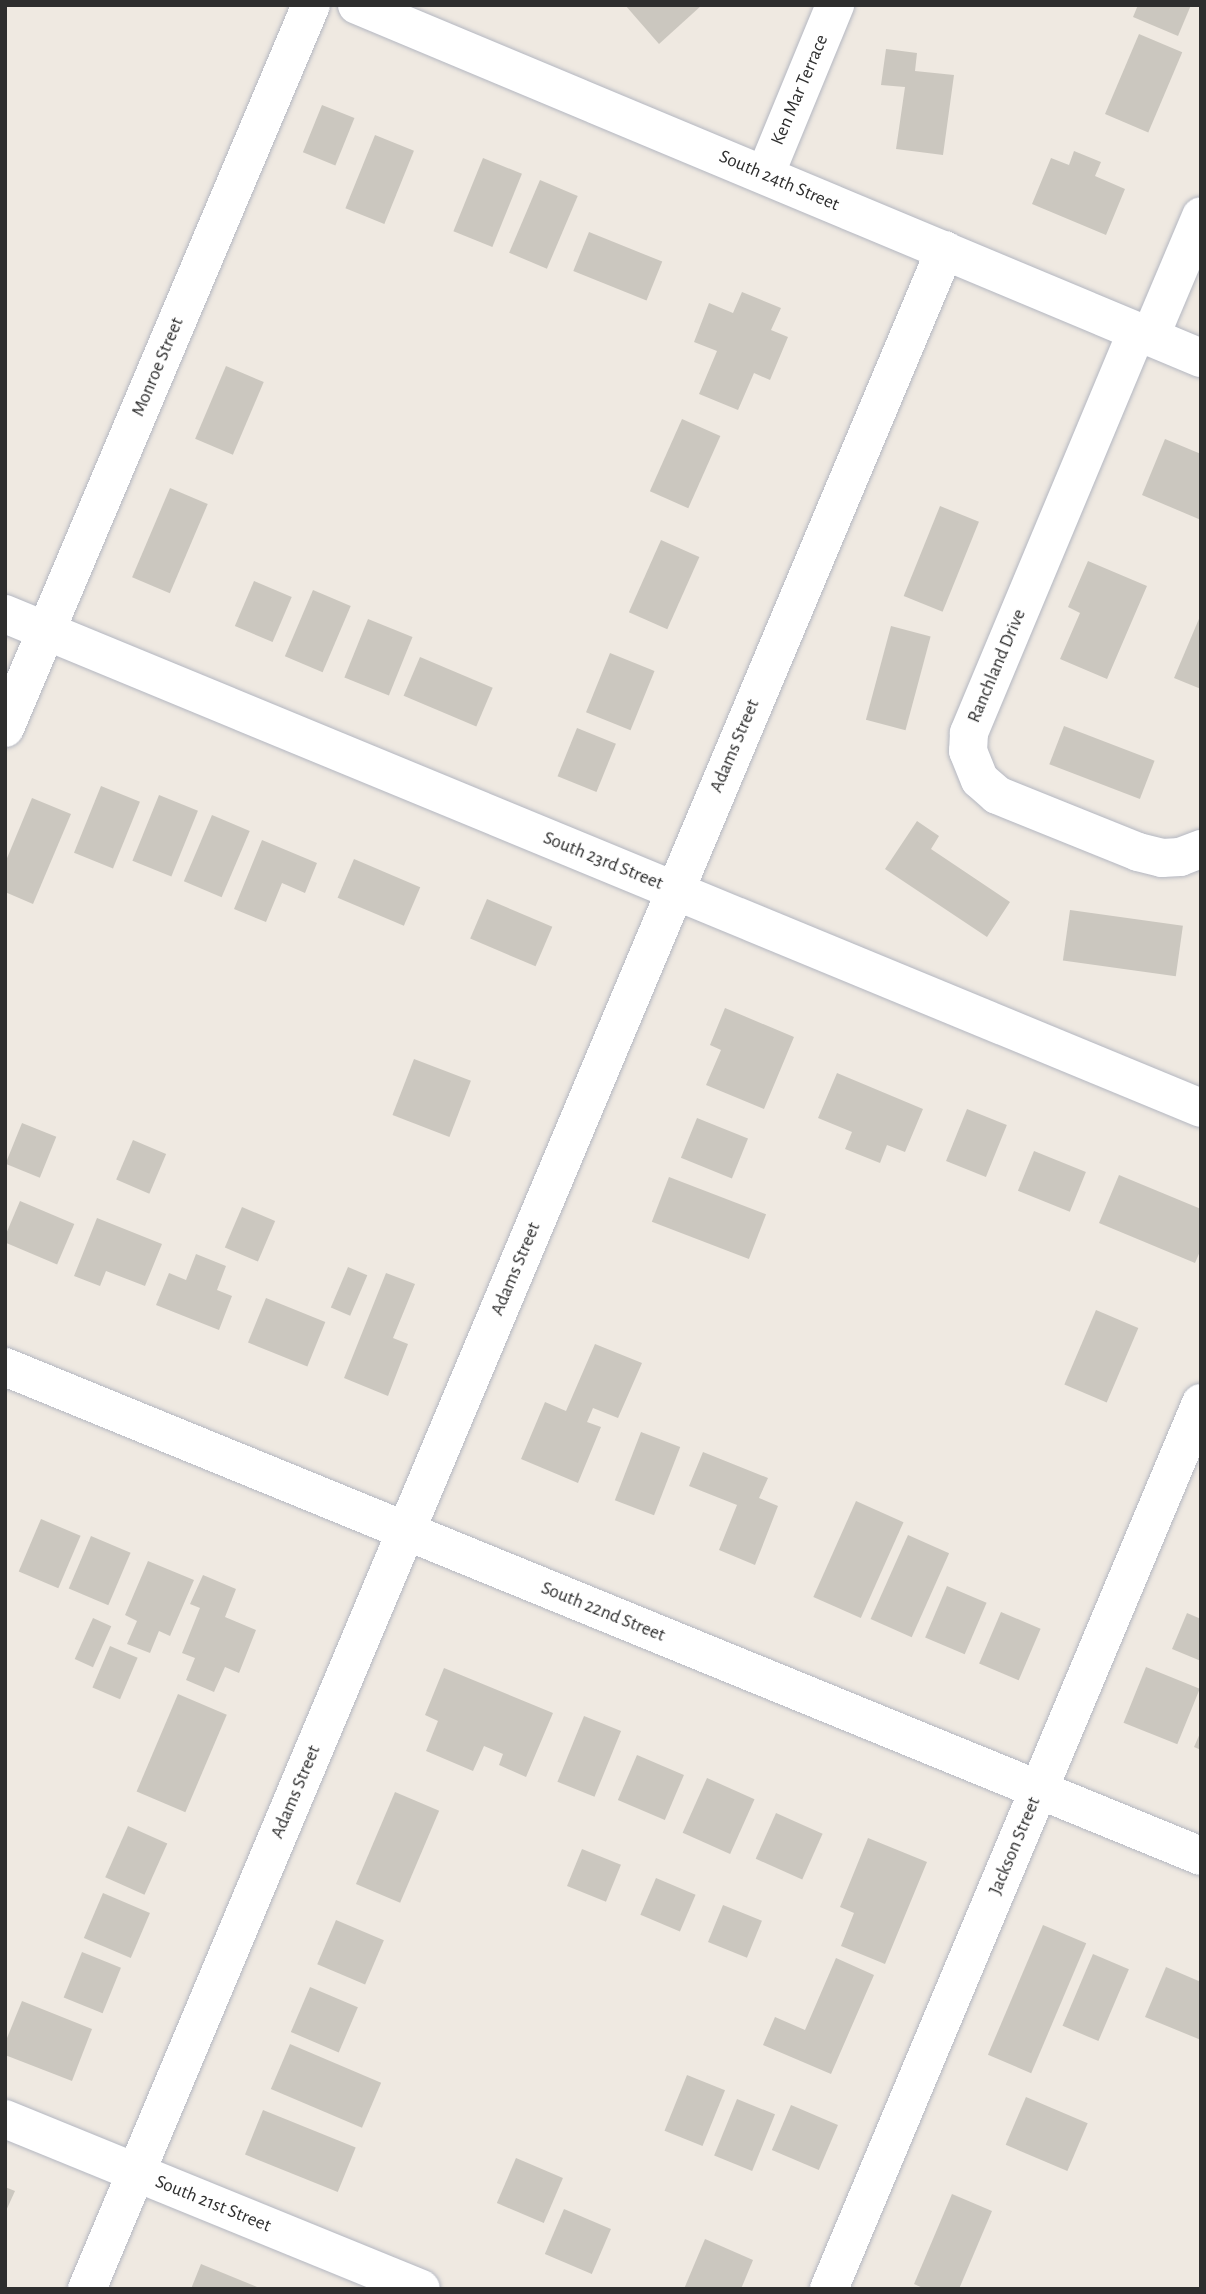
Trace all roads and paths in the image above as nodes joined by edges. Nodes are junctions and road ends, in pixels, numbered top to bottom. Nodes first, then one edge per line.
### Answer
1 (311, 5) edge
2 (357, 5) edge
3 (835, 5) edge
4 (765, 175) junction
5 (1201, 216) edge
6 (945, 250) junction
7 (1144, 334) junction
8 (1201, 358) edge
9 (5, 614) edge
10 (46, 631) junction
11 (5, 728) edge
12 (1201, 849) edge
13 (674, 890) junction
14 (1201, 1108) edge
15 (5, 1367) edge
16 (1201, 1403) edge
17 (406, 1531) junction
18 (1039, 1789) junction
19 (1201, 1856) edge
20 (5, 2119) edge
21 (136, 2172) junction
22 (88, 2289) edge
23 (421, 2289) edge
24 (830, 2289) edge

1 - 10 street, Monroe Street
2 - 4 street, South 24th Street
3 - 4 street, Ken Mar Terrace
4 - 6 street, South 24th Street
5 - 7 street, Ranchland Drive
6 - 7 street, South 24th Street
6 - 13 street, Adams Street
7 - 8 street, South 24th Street
7 - 12 street, Ranchland Drive
9 - 10 street, South 23rd Street
10 - 11 street, Monroe Street
10 - 13 street, South 23rd Street
13 - 14 street, South 23rd Street
13 - 17 street, Adams Street
15 - 17 street, South 22nd Street
16 - 18 street, Jackson Street
17 - 18 street, South 22nd Street
17 - 21 street, Adams Street
18 - 19 street, South 22nd Street
18 - 24 street, Jackson Street
20 - 21 street, South 21st Street
21 - 22 street, Adams Street
21 - 23 street, South 21st Street

